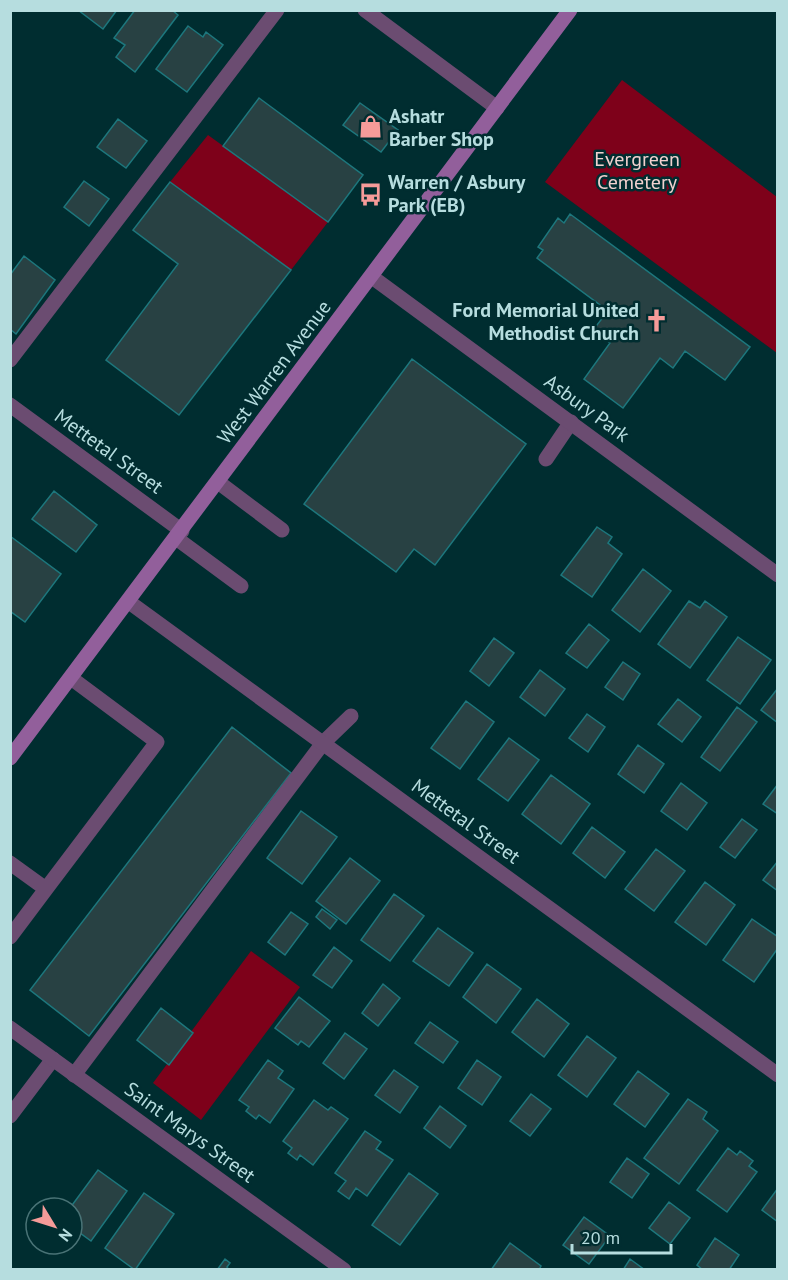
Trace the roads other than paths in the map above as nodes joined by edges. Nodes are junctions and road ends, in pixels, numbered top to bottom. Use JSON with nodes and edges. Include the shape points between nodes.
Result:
{"nodes":[{"id":1,"x":277,"y":10,"type":"edge"},
{"id":2,"x":365,"y":10,"type":"edge"},
{"id":3,"x":570,"y":10,"type":"edge"},
{"id":4,"x":497,"y":108,"type":"junction"},
{"id":5,"x":372,"y":277,"type":"junction"},
{"id":6,"x":10,"y":360,"type":"edge"},
{"id":7,"x":10,"y":405,"type":"edge"},
{"id":8,"x":571,"y":422,"type":"junction"},
{"id":9,"x":546,"y":459,"type":"dead end"},
{"id":10,"x":218,"y":482,"type":"junction"},
{"id":11,"x":282,"y":530,"type":"dead end"},
{"id":12,"x":179,"y":534,"type":"junction"},
{"id":13,"x":777,"y":575,"type":"edge"},
{"id":14,"x":241,"y":586,"type":"dead end"},
{"id":15,"x":129,"y":602,"type":"junction"},
{"id":16,"x":71,"y":678,"type":"junction"},
{"id":17,"x":351,"y":716,"type":"dead end"},
{"id":18,"x":323,"y":743,"type":"junction"},
{"id":19,"x":10,"y":758,"type":"edge"},
{"id":20,"x":10,"y":863,"type":"edge"},
{"id":21,"x":46,"y":889,"type":"junction"},
{"id":22,"x":10,"y":937,"type":"edge"},
{"id":23,"x":10,"y":1028,"type":"edge"},
{"id":24,"x":53,"y":1059,"type":"junction"},
{"id":25,"x":777,"y":1074,"type":"edge"},
{"id":26,"x":74,"y":1075,"type":"junction"},
{"id":27,"x":10,"y":1116,"type":"edge"},
{"id":28,"x":344,"y":1269,"type":"edge"}],
"edges":[{"from":1,"to":6,"type":"street"},
{"from":2,"to":4,"type":"street"},
{"from":3,"to":4,"type":"main road","name":"West Warren Avenue"},
{"from":4,"to":5,"type":"main road","name":"West Warren Avenue"},
{"from":5,"to":8,"type":"street","name":"Asbury Park"},
{"from":5,"to":10,"type":"main road","name":"West Warren Avenue"},
{"from":7,"to":12,"type":"street","name":"Mettetal Street"},
{"from":8,"to":9,"type":"street"},
{"from":8,"to":13,"type":"street","name":"Asbury Park"},
{"from":10,"to":11,"type":"street"},
{"from":10,"to":12,"type":"main road","name":"West Warren Avenue"},
{"from":12,"to":14,"type":"street","name":"Mettetal Street"},
{"from":12,"to":15,"type":"main road","name":"West Warren Avenue"},
{"from":15,"to":16,"type":"main road","name":"West Warren Avenue"},
{"from":15,"to":18,"type":"street","name":"Mettetal Street"},
{"from":16,"to":19,"type":"main road","name":"West Warren Avenue"},
{"from":16,"to":21,"type":"street","via":[[157,742]]},
{"from":17,"to":18,"type":"street"},
{"from":18,"to":25,"type":"street","name":"Mettetal Street"},
{"from":18,"to":26,"type":"street"},
{"from":20,"to":21,"type":"street"},
{"from":21,"to":22,"type":"street"},
{"from":23,"to":24,"type":"street","name":"Saint Marys Street"},
{"from":24,"to":26,"type":"street","name":"Saint Marys Street"},
{"from":24,"to":27,"type":"street"},
{"from":26,"to":28,"type":"street","name":"Saint Marys Street"}]}
